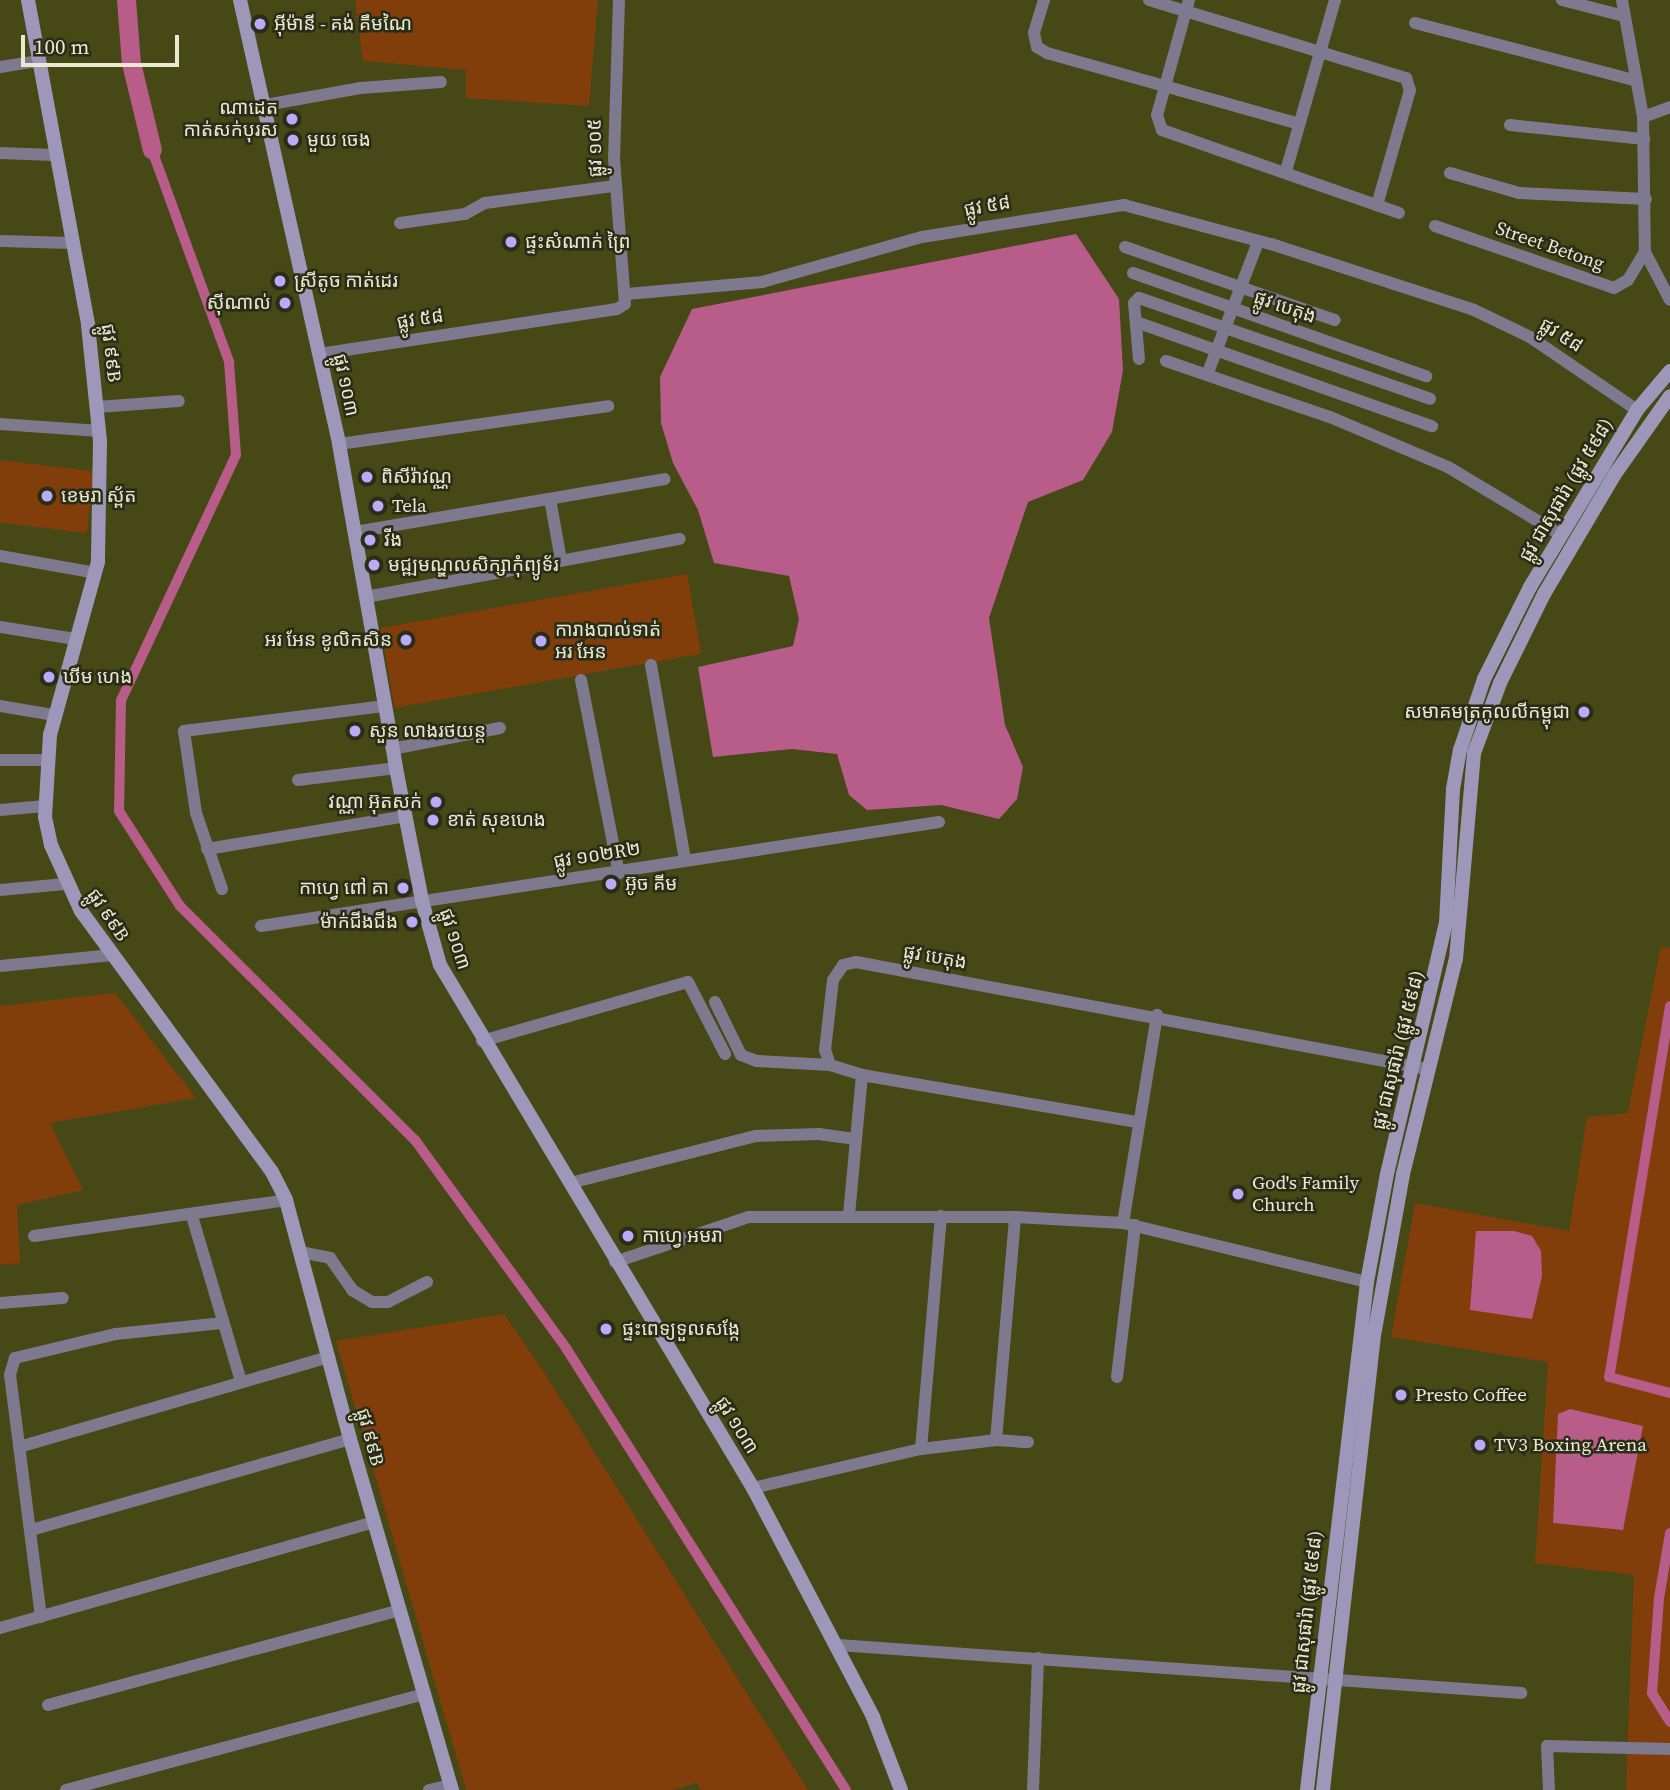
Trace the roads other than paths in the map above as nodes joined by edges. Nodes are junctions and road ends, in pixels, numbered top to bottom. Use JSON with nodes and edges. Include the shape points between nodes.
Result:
{"nodes":[{"id":1,"x":28,"y":0,"type":"edge"},
{"id":2,"x":240,"y":0,"type":"edge"},
{"id":3,"x":619,"y":0,"type":"edge"},
{"id":4,"x":1044,"y":0,"type":"edge"},
{"id":5,"x":1149,"y":0,"type":"edge"},
{"id":6,"x":1335,"y":0,"type":"edge"},
{"id":7,"x":1562,"y":0,"type":"edge"},
{"id":8,"x":1622,"y":0,"type":"edge"},
{"id":9,"x":1188,"y":6,"type":"edge"},
{"id":10,"x":1624,"y":16,"type":"junction"},
{"id":11,"x":1415,"y":23,"type":"dead end"},
{"id":12,"x":1320,"y":51,"type":"junction"},
{"id":13,"x":39,"y":61,"type":"junction"},
{"id":14,"x":0,"y":67,"type":"edge"},
{"id":15,"x":1637,"y":81,"type":"junction"},
{"id":16,"x":441,"y":82,"type":"dead end"},
{"id":17,"x":1165,"y":84,"type":"junction"},
{"id":18,"x":260,"y":106,"type":"junction"},
{"id":19,"x":1670,"y":107,"type":"edge"},
{"id":20,"x":1643,"y":117,"type":"junction"},
{"id":21,"x":1299,"y":124,"type":"junction"},
{"id":22,"x":1510,"y":125,"type":"dead end"},
{"id":23,"x":1644,"y":139,"type":"junction"},
{"id":24,"x":0,"y":153,"type":"edge"},
{"id":25,"x":54,"y":155,"type":"junction"},
{"id":26,"x":1286,"y":171,"type":"junction"},
{"id":27,"x":1450,"y":173,"type":"dead end"},
{"id":28,"x":615,"y":186,"type":"junction"},
{"id":29,"x":1646,"y":199,"type":"junction"},
{"id":30,"x":1377,"y":205,"type":"junction"},
{"id":31,"x":1399,"y":213,"type":"dead end"},
{"id":32,"x":400,"y":223,"type":"dead end"},
{"id":33,"x":1435,"y":226,"type":"dead end"},
{"id":34,"x":0,"y":241,"type":"edge"},
{"id":35,"x":1258,"y":242,"type":"junction"},
{"id":36,"x":71,"y":243,"type":"junction"},
{"id":37,"x":1125,"y":247,"type":"dead end"},
{"id":38,"x":1645,"y":252,"type":"junction"},
{"id":39,"x":1133,"y":273,"type":"dead end"},
{"id":40,"x":1240,"y":288,"type":"junction"},
{"id":41,"x":627,"y":294,"type":"junction"},
{"id":42,"x":1670,"y":300,"type":"edge"},
{"id":43,"x":1232,"y":309,"type":"junction"},
{"id":44,"x":1335,"y":320,"type":"dead end"},
{"id":45,"x":1136,"y":322,"type":"junction"},
{"id":46,"x":1226,"y":326,"type":"junction"},
{"id":47,"x":1216,"y":351,"type":"junction"},
{"id":48,"x":320,"y":354,"type":"junction"},
{"id":49,"x":1139,"y":359,"type":"dead end"},
{"id":50,"x":1166,"y":362,"type":"dead end"},
{"id":51,"x":1392,"y":364,"type":"junction"},
{"id":52,"x":1670,"y":372,"type":"edge"},
{"id":53,"x":1207,"y":375,"type":"junction"},
{"id":54,"x":1426,"y":376,"type":"dead end"},
{"id":55,"x":1385,"y":382,"type":"junction"},
{"id":56,"x":1670,"y":396,"type":"edge"},
{"id":57,"x":1430,"y":399,"type":"dead end"},
{"id":58,"x":179,"y":401,"type":"dead end"},
{"id":59,"x":608,"y":406,"type":"dead end"},
{"id":60,"x":97,"y":407,"type":"junction"},
{"id":61,"x":1637,"y":410,"type":"junction"},
{"id":62,"x":0,"y":424,"type":"edge"},
{"id":63,"x":1432,"y":426,"type":"dead end"},
{"id":64,"x":100,"y":431,"type":"junction"},
{"id":65,"x":339,"y":444,"type":"junction"},
{"id":66,"x":664,"y":479,"type":"dead end"},
{"id":67,"x":550,"y":499,"type":"junction"},
{"id":68,"x":355,"y":532,"type":"junction"},
{"id":69,"x":1561,"y":535,"type":"junction"},
{"id":70,"x":680,"y":539,"type":"dead end"},
{"id":71,"x":0,"y":556,"type":"edge"},
{"id":72,"x":561,"y":560,"type":"junction"},
{"id":73,"x":96,"y":573,"type":"junction"},
{"id":74,"x":366,"y":597,"type":"junction"},
{"id":75,"x":0,"y":628,"type":"edge"},
{"id":76,"x":75,"y":639,"type":"junction"},
{"id":77,"x":651,"y":664,"type":"dead end"},
{"id":78,"x":581,"y":680,"type":"dead end"},
{"id":79,"x":0,"y":706,"type":"edge"},
{"id":80,"x":385,"y":706,"type":"junction"},
{"id":81,"x":54,"y":715,"type":"junction"},
{"id":82,"x":500,"y":727,"type":"dead end"},
{"id":83,"x":392,"y":749,"type":"junction"},
{"id":84,"x":0,"y":760,"type":"edge"},
{"id":85,"x":48,"y":760,"type":"junction"},
{"id":86,"x":396,"y":768,"type":"junction"},
{"id":87,"x":298,"y":780,"type":"dead end"},
{"id":88,"x":45,"y":806,"type":"junction"},
{"id":89,"x":0,"y":810,"type":"edge"},
{"id":90,"x":406,"y":816,"type":"junction"},
{"id":91,"x":939,"y":822,"type":"dead end"},
{"id":92,"x":207,"y":849,"type":"junction"},
{"id":93,"x":685,"y":859,"type":"junction"},
{"id":94,"x":619,"y":873,"type":"junction"},
{"id":95,"x":65,"y":884,"type":"junction"},
{"id":96,"x":222,"y":889,"type":"dead end"},
{"id":97,"x":0,"y":890,"type":"edge"},
{"id":98,"x":422,"y":901,"type":"junction"},
{"id":99,"x":261,"y":926,"type":"dead end"},
{"id":100,"x":112,"y":955,"type":"junction"},
{"id":101,"x":0,"y":966,"type":"edge"},
{"id":102,"x":715,"y":1002,"type":"dead end"},
{"id":103,"x":1157,"y":1015,"type":"junction"},
{"id":104,"x":482,"y":1041,"type":"junction"},
{"id":105,"x":725,"y":1054,"type":"dead end"},
{"id":106,"x":830,"y":1065,"type":"junction"},
{"id":107,"x":1414,"y":1066,"type":"junction"},
{"id":108,"x":1429,"y":1070,"type":"junction"},
{"id":109,"x":862,"y":1075,"type":"junction"},
{"id":110,"x":1136,"y":1122,"type":"junction"},
{"id":111,"x":856,"y":1139,"type":"junction"},
{"id":112,"x":570,"y":1183,"type":"junction"},
{"id":113,"x":286,"y":1200,"type":"junction"},
{"id":114,"x":849,"y":1215,"type":"junction"},
{"id":115,"x":191,"y":1216,"type":"junction"},
{"id":116,"x":941,"y":1216,"type":"junction"},
{"id":117,"x":1015,"y":1217,"type":"junction"},
{"id":118,"x":1129,"y":1224,"type":"junction"},
{"id":119,"x":34,"y":1236,"type":"dead end"},
{"id":120,"x":300,"y":1252,"type":"junction"},
{"id":121,"x":615,"y":1262,"type":"junction"},
{"id":122,"x":427,"y":1282,"type":"dead end"},
{"id":123,"x":1367,"y":1282,"type":"junction"},
{"id":124,"x":63,"y":1298,"type":"dead end"},
{"id":125,"x":0,"y":1303,"type":"edge"},
{"id":126,"x":223,"y":1323,"type":"junction"},
{"id":127,"x":329,"y":1357,"type":"junction"},
{"id":128,"x":1117,"y":1377,"type":"dead end"},
{"id":129,"x":241,"y":1381,"type":"junction"},
{"id":130,"x":1348,"y":1423,"type":"junction"},
{"id":131,"x":1364,"y":1424,"type":"junction"},
{"id":132,"x":349,"y":1439,"type":"junction"},
{"id":133,"x":996,"y":1440,"type":"junction"},
{"id":134,"x":1028,"y":1442,"type":"dead end"},
{"id":135,"x":19,"y":1447,"type":"junction"},
{"id":136,"x":921,"y":1450,"type":"junction"},
{"id":137,"x":753,"y":1488,"type":"junction"},
{"id":138,"x":374,"y":1522,"type":"junction"},
{"id":139,"x":31,"y":1530,"type":"junction"},
{"id":140,"x":399,"y":1609,"type":"junction"},
{"id":141,"x":41,"y":1617,"type":"junction"},
{"id":142,"x":0,"y":1628,"type":"edge"},
{"id":143,"x":838,"y":1645,"type":"junction"},
{"id":144,"x":1038,"y":1658,"type":"junction"},
{"id":145,"x":1319,"y":1680,"type":"junction"},
{"id":146,"x":1335,"y":1681,"type":"junction"},
{"id":147,"x":1521,"y":1693,"type":"dead end"},
{"id":148,"x":424,"y":1694,"type":"junction"},
{"id":149,"x":48,"y":1705,"type":"dead end"},
{"id":150,"x":1670,"y":1749,"type":"edge"},
{"id":151,"x":451,"y":1787,"type":"edge"},
{"id":152,"x":66,"y":1790,"type":"edge"},
{"id":153,"x":429,"y":1790,"type":"edge"},
{"id":154,"x":901,"y":1790,"type":"edge"},
{"id":155,"x":1032,"y":1790,"type":"edge"},
{"id":156,"x":1307,"y":1790,"type":"edge"},
{"id":157,"x":1323,"y":1790,"type":"edge"},
{"id":158,"x":1549,"y":1790,"type":"edge"}],
"edges":[{"from":1,"to":13,"type":"street","name":"ផ្លូវ ៩៩B"},
{"from":2,"to":18,"type":"street","name":"ផ្លូវ ១០៣"},
{"from":3,"to":28,"type":"street","name":"ផ្លូវ ១០៥","via":[[613,89]]},
{"from":4,"to":17,"type":"street","via":[[1034,33],[1037,47]]},
{"from":5,"to":9,"type":"street"},
{"from":6,"to":12,"type":"street"},
{"from":7,"to":10,"type":"street"},
{"from":8,"to":10,"type":"street"},
{"from":9,"to":12,"type":"street"},
{"from":9,"to":17,"type":"street"},
{"from":10,"to":15,"type":"street"},
{"from":11,"to":15,"type":"street"},
{"from":12,"to":21,"type":"street"},
{"from":12,"to":30,"type":"street","via":[[1406,78],[1410,90]]},
{"from":13,"to":14,"type":"street"},
{"from":13,"to":25,"type":"street","name":"ផ្លូវ ៩៩B"},
{"from":15,"to":20,"type":"street"},
{"from":16,"to":18,"type":"street","via":[[361,88]]},
{"from":17,"to":21,"type":"street"},
{"from":17,"to":26,"type":"street","via":[[1156,122],[1162,130]]},
{"from":18,"to":48,"type":"street","name":"ផ្លូវ ១០៣"},
{"from":19,"to":20,"type":"street"},
{"from":20,"to":23,"type":"street"},
{"from":21,"to":26,"type":"street"},
{"from":22,"to":23,"type":"street"},
{"from":23,"to":29,"type":"street"},
{"from":24,"to":25,"type":"street"},
{"from":25,"to":36,"type":"street","name":"ផ្លូវ ៩៩B"},
{"from":26,"to":30,"type":"street"},
{"from":27,"to":29,"type":"street","via":[[1519,193]]},
{"from":28,"to":32,"type":"street","via":[[485,203],[465,214]]},
{"from":28,"to":41,"type":"street","name":"ផ្លូវ ១០៥"},
{"from":29,"to":38,"type":"street"},
{"from":30,"to":31,"type":"street"},
{"from":33,"to":38,"type":"street","name":"Street Betong","via":[[1614,288],[1628,280]]},
{"from":34,"to":36,"type":"street"},
{"from":35,"to":40,"type":"street"},
{"from":35,"to":41,"type":"street","name":"ផ្លូវ ៥៨","via":[[1114,205],[922,237],[762,282]]},
{"from":35,"to":61,"type":"street","name":"ផ្លូវ ៥៨","via":[[1474,310],[1530,337]]},
{"from":36,"to":60,"type":"street","name":"ផ្លូវ ៩៩B","via":[[88,325]]},
{"from":37,"to":40,"type":"street"},
{"from":38,"to":42,"type":"street"},
{"from":39,"to":43,"type":"street","name":"ផ្លូវ បេតុង"},
{"from":40,"to":43,"type":"street"},
{"from":40,"to":44,"type":"street"},
{"from":41,"to":48,"type":"street","name":"ផ្លូវ ៥៨","via":[[625,304],[617,309]]},
{"from":43,"to":46,"type":"street"},
{"from":43,"to":51,"type":"street","name":"ផ្លូវ បេតុង"},
{"from":45,"to":46,"type":"street","via":[[1134,303],[1139,298]]},
{"from":45,"to":47,"type":"street"},
{"from":45,"to":49,"type":"street"},
{"from":46,"to":47,"type":"street"},
{"from":46,"to":55,"type":"street"},
{"from":47,"to":53,"type":"street"},
{"from":47,"to":63,"type":"street"},
{"from":48,"to":65,"type":"street","name":"ផ្លូវ ១០៣"},
{"from":50,"to":53,"type":"street"},
{"from":51,"to":54,"type":"street","name":"ផ្លូវ បេតុង"},
{"from":51,"to":55,"type":"street"},
{"from":52,"to":61,"type":"street","name":"ផ្លូវ ជាសុផារ៉ា (ផ្លូវ ៥៩៨)"},
{"from":53,"to":69,"type":"street","via":[[1330,417],[1448,467]]},
{"from":55,"to":57,"type":"street"},
{"from":56,"to":108,"type":"street","name":"ផ្លូវ ជាសុផារ៉ា (ផ្លូវ ៥៩៨)","via":[[1615,474],[1544,594],[1481,730],[1468,789],[1461,925]]},
{"from":58,"to":60,"type":"street"},
{"from":59,"to":65,"type":"street"},
{"from":60,"to":64,"type":"street","name":"ផ្លូវ ៩៩B"},
{"from":61,"to":69,"type":"street","name":"ផ្លូវ ជាសុផារ៉ា (ផ្លូវ ៥៩៨)"},
{"from":62,"to":64,"type":"street"},
{"from":64,"to":73,"type":"street","name":"ផ្លូវ ៩៩B"},
{"from":65,"to":68,"type":"street","name":"ផ្លូវ ១០៣"},
{"from":66,"to":67,"type":"street"},
{"from":67,"to":68,"type":"street"},
{"from":67,"to":72,"type":"street"},
{"from":68,"to":74,"type":"street","name":"ផ្លូវ ១០៣"},
{"from":69,"to":107,"type":"street","name":"ផ្លូវ ជាសុផារ៉ា (ផ្លូវ ៥៩៨)","via":[[1499,647],[1460,750],[1451,815],[1447,923]]},
{"from":70,"to":72,"type":"street"},
{"from":71,"to":73,"type":"street"},
{"from":72,"to":74,"type":"street"},
{"from":73,"to":76,"type":"street","name":"ផ្លូវ ៩៩B"},
{"from":74,"to":80,"type":"street","name":"ផ្លូវ ១០៣"},
{"from":75,"to":76,"type":"street"},
{"from":76,"to":81,"type":"street","name":"ផ្លូវ ៩៩B"},
{"from":77,"to":93,"type":"street"},
{"from":78,"to":94,"type":"street"},
{"from":79,"to":81,"type":"street"},
{"from":80,"to":83,"type":"street","name":"ផ្លូវ ១០៣"},
{"from":80,"to":92,"type":"street","via":[[184,731],[196,813]]},
{"from":81,"to":85,"type":"street","name":"ផ្លូវ ៩៩B"},
{"from":82,"to":83,"type":"street"},
{"from":83,"to":86,"type":"street","name":"ផ្លូវ ១០៣"},
{"from":84,"to":85,"type":"street"},
{"from":85,"to":88,"type":"street","name":"ផ្លូវ ៩៩B"},
{"from":86,"to":87,"type":"street"},
{"from":86,"to":90,"type":"street","name":"ផ្លូវ ១០៣"},
{"from":88,"to":89,"type":"street"},
{"from":88,"to":95,"type":"street","name":"ផ្លូវ ៩៩B","via":[[51,845]]},
{"from":90,"to":92,"type":"street"},
{"from":90,"to":98,"type":"street","name":"ផ្លូវ ១០៣"},
{"from":91,"to":93,"type":"street","name":"ផ្លូវ ១០២R២"},
{"from":92,"to":96,"type":"street"},
{"from":93,"to":94,"type":"street","name":"ផ្លូវ ១០២R២"},
{"from":94,"to":98,"type":"street","name":"ផ្លូវ ១០២R២"},
{"from":95,"to":97,"type":"street"},
{"from":95,"to":100,"type":"street","name":"ផ្លូវ ៩៩B"},
{"from":98,"to":99,"type":"street","name":"ផ្លូវ ១០២R២"},
{"from":98,"to":104,"type":"street","name":"ផ្លូវ ១០៣","via":[[440,965]]},
{"from":100,"to":101,"type":"street"},
{"from":100,"to":113,"type":"street","name":"ផ្លូវ ៩៩B","via":[[272,1172]]},
{"from":102,"to":106,"type":"street","via":[[741,1055],[768,1062]]},
{"from":103,"to":106,"type":"street","name":"ផ្លូវ បេតុង","via":[[856,962],[843,965],[833,980],[825,1050]]},
{"from":103,"to":107,"type":"street","name":"ផ្លូវ បេតុង"},
{"from":103,"to":110,"type":"street"},
{"from":104,"to":105,"type":"street","via":[[688,982]]},
{"from":104,"to":112,"type":"street","name":"ផ្លូវ ១០៣"},
{"from":106,"to":109,"type":"street"},
{"from":107,"to":108,"type":"street","name":"ផ្លូវ បេតុង"},
{"from":107,"to":123,"type":"street","name":"ផ្លូវ ជាសុផារ៉ា (ផ្លូវ ៥៩៨)"},
{"from":108,"to":131,"type":"street","name":"ផ្លូវ ជាសុផារ៉ា (ផ្លូវ ៥៩៨)","via":[[1384,1278]]},
{"from":109,"to":110,"type":"street"},
{"from":109,"to":111,"type":"street"},
{"from":110,"to":118,"type":"street"},
{"from":111,"to":112,"type":"street","via":[[819,1134],[756,1136]]},
{"from":111,"to":114,"type":"street"},
{"from":112,"to":121,"type":"street","name":"ផ្លូវ ១០៣"},
{"from":113,"to":115,"type":"street"},
{"from":113,"to":120,"type":"street","name":"ផ្លូវ ៩៩B"},
{"from":114,"to":116,"type":"street"},
{"from":114,"to":121,"type":"street","via":[[749,1217]]},
{"from":115,"to":119,"type":"street"},
{"from":115,"to":126,"type":"street"},
{"from":116,"to":117,"type":"street"},
{"from":116,"to":136,"type":"street"},
{"from":117,"to":118,"type":"street"},
{"from":117,"to":133,"type":"street"},
{"from":118,"to":123,"type":"street"},
{"from":118,"to":128,"type":"street"},
{"from":120,"to":122,"type":"street","via":[[330,1258],[352,1290],[372,1302],[388,1302]]},
{"from":120,"to":127,"type":"street","name":"ផ្លូវ ៩៩B"},
{"from":121,"to":137,"type":"street","name":"ផ្លូវ ១០៣"},
{"from":123,"to":130,"type":"street","name":"ផ្លូវ ជាសុផារ៉ា (ផ្លូវ ៥៩៨)"},
{"from":124,"to":125,"type":"street"},
{"from":126,"to":129,"type":"street"},
{"from":126,"to":135,"type":"street","via":[[116,1334],[15,1357],[10,1375]]},
{"from":127,"to":129,"type":"street"},
{"from":127,"to":132,"type":"street","name":"ផ្លូវ ៩៩B"},
{"from":129,"to":135,"type":"street"},
{"from":130,"to":131,"type":"street"},
{"from":130,"to":145,"type":"street","name":"ផ្លូវ ជាសុផារ៉ា (ផ្លូវ ៥៩៨)"},
{"from":131,"to":146,"type":"street","name":"ផ្លូវ ជាសុផារ៉ា (ផ្លូវ ៥៩៨)"},
{"from":132,"to":138,"type":"street","name":"ផ្លូវ ៩៩B"},
{"from":132,"to":139,"type":"street"},
{"from":133,"to":134,"type":"street"},
{"from":133,"to":136,"type":"street"},
{"from":135,"to":139,"type":"street"},
{"from":136,"to":137,"type":"street"},
{"from":137,"to":143,"type":"street","name":"ផ្លូវ ១០៣"},
{"from":138,"to":140,"type":"street","name":"ផ្លូវ ៩៩B"},
{"from":138,"to":141,"type":"street"},
{"from":139,"to":141,"type":"street"},
{"from":140,"to":148,"type":"street","name":"ផ្លូវ ៩៩B"},
{"from":140,"to":149,"type":"street"},
{"from":141,"to":142,"type":"street"},
{"from":143,"to":144,"type":"street"},
{"from":143,"to":154,"type":"street","name":"ផ្លូវ ១០៣"},
{"from":144,"to":145,"type":"street"},
{"from":144,"to":155,"type":"street"},
{"from":145,"to":146,"type":"street"},
{"from":145,"to":156,"type":"street","name":"ផ្លូវ ជាសុផារ៉ា (ផ្លូវ ៥៩៨)"},
{"from":146,"to":147,"type":"street"},
{"from":146,"to":157,"type":"street","name":"ផ្លូវ ជាសុផារ៉ា (ផ្លូវ ៥៩៨)"},
{"from":148,"to":151,"type":"street","name":"ផ្លូវ ៩៩B"},
{"from":148,"to":152,"type":"street"},
{"from":150,"to":158,"type":"street","via":[[1547,1746]]},
{"from":151,"to":153,"type":"street"}]}
